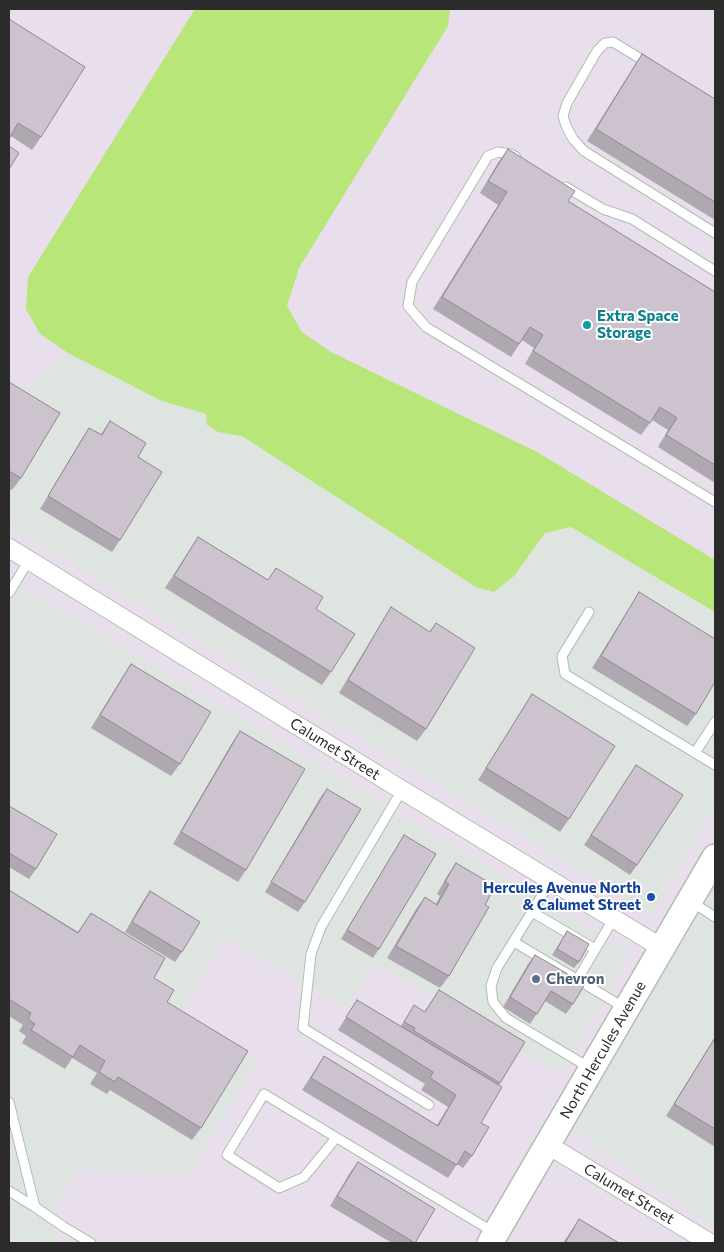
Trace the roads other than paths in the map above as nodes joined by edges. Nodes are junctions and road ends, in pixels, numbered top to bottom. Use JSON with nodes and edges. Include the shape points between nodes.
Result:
{"nodes":[{"id":1,"x":656,"y":68,"type":"edge"},
{"id":2,"x":528,"y":164,"type":"edge"},
{"id":3,"x":561,"y":184,"type":"edge"},
{"id":4,"x":715,"y":233,"type":"edge"},
{"id":5,"x":715,"y":271,"type":"edge"},
{"id":6,"x":715,"y":502,"type":"edge"},
{"id":7,"x":9,"y":548,"type":"edge"},
{"id":8,"x":28,"y":560,"type":"junction"},
{"id":9,"x":9,"y":593,"type":"edge"},
{"id":10,"x":589,"y":612,"type":"dead end"},
{"id":11,"x":715,"y":722,"type":"edge"},
{"id":12,"x":695,"y":753,"type":"junction"},
{"id":13,"x":715,"y":765,"type":"edge"},
{"id":14,"x":402,"y":790,"type":"junction"},
{"id":15,"x":715,"y":857,"type":"edge"},
{"id":16,"x":552,"y":881,"type":"junction"},
{"id":17,"x":690,"y":901,"type":"junction"},
{"id":18,"x":532,"y":912,"type":"junction"},
{"id":19,"x":715,"y":917,"type":"edge"},
{"id":20,"x":614,"y":918,"type":"junction"},
{"id":21,"x":514,"y":942,"type":"junction"},
{"id":22,"x":662,"y":948,"type":"junction"},
{"id":23,"x":595,"y":949,"type":"junction"},
{"id":24,"x":577,"y":980,"type":"junction"},
{"id":25,"x":626,"y":1009,"type":"junction"},
{"id":26,"x":592,"y":1069,"type":"junction"},
{"id":27,"x":9,"y":1102,"type":"edge"},
{"id":28,"x":429,"y":1105,"type":"dead end"},
{"id":29,"x":336,"y":1138,"type":"junction"},
{"id":30,"x":548,"y":1145,"type":"junction"},
{"id":31,"x":9,"y":1191,"type":"edge"},
{"id":32,"x":35,"y":1207,"type":"junction"},
{"id":33,"x":492,"y":1238,"type":"edge"},
{"id":34,"x":91,"y":1243,"type":"edge"},
{"id":35,"x":710,"y":1243,"type":"edge"}],
"edges":[{"from":1,"to":4,"type":"lane","via":[[613,42],[605,43],[567,103],[563,116],[566,126],[584,151]]},
{"from":2,"to":6,"type":"lane","via":[[511,154],[498,152],[488,156],[412,282],[408,306],[426,327]]},
{"from":3,"to":5,"type":"lane","via":[[603,209],[632,218]]},
{"from":7,"to":8,"type":"street","name":"Calumet Street"},
{"from":8,"to":9,"type":"lane"},
{"from":8,"to":14,"type":"street","name":"Calumet Street"},
{"from":10,"to":12,"type":"lane","via":[[562,656],[565,674]]},
{"from":11,"to":12,"type":"lane"},
{"from":12,"to":13,"type":"lane"},
{"from":14,"to":16,"type":"street","name":"Calumet Street"},
{"from":14,"to":28,"type":"lane","via":[[321,927],[311,954],[303,1028]]},
{"from":15,"to":17,"type":"street","name":"North Hercules Avenue"},
{"from":16,"to":18,"type":"lane"},
{"from":16,"to":20,"type":"street","name":"Calumet Street"},
{"from":17,"to":19,"type":"lane"},
{"from":17,"to":22,"type":"street","name":"North Hercules Avenue"},
{"from":18,"to":21,"type":"lane"},
{"from":18,"to":23,"type":"lane"},
{"from":20,"to":22,"type":"street","name":"Calumet Street"},
{"from":20,"to":23,"type":"lane"},
{"from":21,"to":24,"type":"lane"},
{"from":21,"to":26,"type":"lane","via":[[497,968],[491,986],[493,1002],[506,1018]]},
{"from":22,"to":25,"type":"street","name":"North Hercules Avenue"},
{"from":23,"to":24,"type":"lane"},
{"from":24,"to":25,"type":"lane"},
{"from":25,"to":26,"type":"street","name":"North Hercules Avenue"},
{"from":26,"to":30,"type":"street","name":"North Hercules Avenue"},
{"from":27,"to":32,"type":"lane"},
{"from":29,"to":29,"type":"lane","via":[[264,1094],[227,1155],[279,1188],[304,1177]]},
{"from":29,"to":33,"type":"lane"},
{"from":30,"to":33,"type":"street","name":"North Hercules Avenue"},
{"from":30,"to":35,"type":"street","name":"Calumet Street"},
{"from":31,"to":32,"type":"lane"},
{"from":32,"to":34,"type":"lane"}]}
